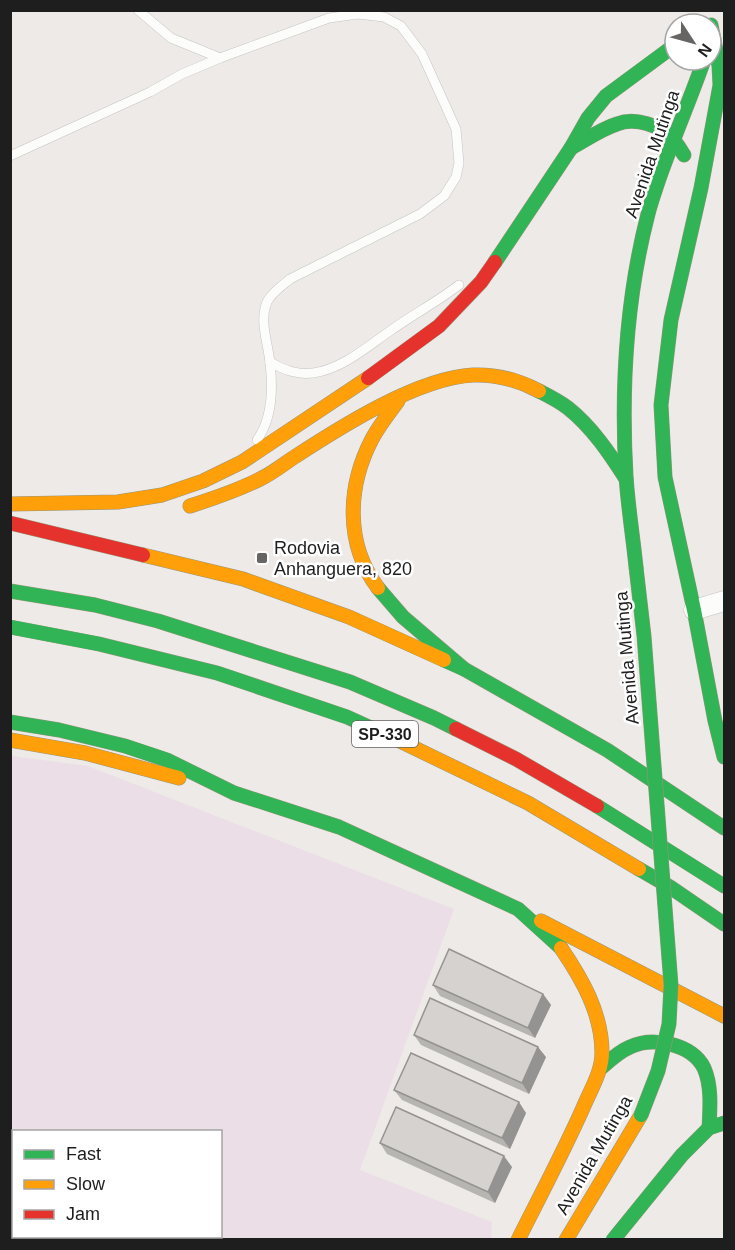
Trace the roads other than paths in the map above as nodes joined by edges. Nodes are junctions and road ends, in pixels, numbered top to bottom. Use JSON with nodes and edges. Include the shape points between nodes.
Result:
{"nodes":[{"id":1,"x":138,"y":10,"type":"edge"},
{"id":2,"x":663,"y":54,"type":"edge"},
{"id":3,"x":220,"y":58,"type":"junction"},
{"id":4,"x":700,"y":72,"type":"edge"},
{"id":5,"x":719,"y":72,"type":"edge"},
{"id":6,"x":673,"y":139,"type":"junction"},
{"id":7,"x":572,"y":148,"type":"junction"},
{"id":8,"x":10,"y":156,"type":"edge"},
{"id":9,"x":701,"y":188,"type":"junction"},
{"id":10,"x":500,"y":255,"type":"junction"},
{"id":11,"x":473,"y":275,"type":"dead end"},
{"id":12,"x":464,"y":282,"type":"dead end"},
{"id":13,"x":270,"y":362,"type":"junction"},
{"id":14,"x":401,"y":398,"type":"junction"},
{"id":15,"x":242,"y":462,"type":"junction"},
{"id":16,"x":626,"y":479,"type":"junction"},
{"id":17,"x":15,"y":504,"type":"edge"},
{"id":18,"x":177,"y":510,"type":"dead end"},
{"id":19,"x":122,"y":514,"type":"dead end"},
{"id":20,"x":10,"y":523,"type":"edge"},
{"id":21,"x":10,"y":591,"type":"edge"},
{"id":22,"x":724,"y":601,"type":"edge"},
{"id":23,"x":694,"y":610,"type":"junction"},
{"id":24,"x":10,"y":627,"type":"edge"},
{"id":25,"x":464,"y":669,"type":"junction"},
{"id":26,"x":10,"y":722,"type":"edge"},
{"id":27,"x":10,"y":740,"type":"edge"},
{"id":28,"x":724,"y":757,"type":"edge"},
{"id":29,"x":234,"y":793,"type":"junction"},
{"id":30,"x":724,"y":828,"type":"edge"},
{"id":31,"x":724,"y":886,"type":"edge"},
{"id":32,"x":519,"y":909,"type":"junction"},
{"id":33,"x":724,"y":924,"type":"edge"},
{"id":34,"x":724,"y":1016,"type":"edge"},
{"id":35,"x":600,"y":1069,"type":"junction"},
{"id":36,"x":724,"y":1123,"type":"edge"},
{"id":37,"x":709,"y":1128,"type":"junction"},
{"id":38,"x":518,"y":1239,"type":"edge"},
{"id":39,"x":566,"y":1239,"type":"edge"},
{"id":40,"x":614,"y":1239,"type":"edge"}],
"edges":[{"from":1,"to":3,"type":"lane","via":[[171,38]]},
{"from":2,"to":7,"type":"main road","via":[[606,96],[588,118]]},
{"from":3,"to":8,"type":"lane"},
{"from":3,"to":13,"type":"lane","via":[[329,18],[358,14],[384,17],[401,26],[422,54],[456,129],[459,163],[456,177],[444,196],[420,214],[290,279],[275,291],[265,314]]},
{"from":4,"to":6,"type":"main road","name":"Avenida Mutinga"},
{"from":5,"to":9,"type":"main road","via":[[720,85]]},
{"from":6,"to":7,"type":"main road","via":[[649,124],[633,121],[618,123]]},
{"from":6,"to":9,"type":"main road"},
{"from":6,"to":16,"type":"main road","name":"Avenida Mutinga","via":[[648,213],[628,322]]},
{"from":7,"to":10,"type":"main road"},
{"from":9,"to":23,"type":"main road","via":[[671,320],[661,405],[665,477]]},
{"from":10,"to":11,"type":"lane"},
{"from":10,"to":15,"type":"main road","via":[[481,282],[439,326]]},
{"from":12,"to":13,"type":"lane","via":[[336,366],[299,373]]},
{"from":13,"to":15,"type":"lane","via":[[268,413],[261,434]]},
{"from":14,"to":16,"type":"main road","via":[[460,376],[493,375],[518,380],[574,413]]},
{"from":14,"to":18,"type":"main road","via":[[303,451],[256,482]]},
{"from":14,"to":25,"type":"main road","via":[[372,440],[359,471],[352,498],[352,526],[360,556],[384,597]]},
{"from":15,"to":17,"type":"main road","via":[[162,495],[118,502]]},
{"from":16,"to":39,"type":"main road","name":"Avenida Mutinga","bridge":true,"via":[[644,636],[671,985],[669,1024],[658,1071],[641,1115]]},
{"from":17,"to":19,"type":"main road","via":[[63,512]]},
{"from":20,"to":25,"type":"main road","via":[[243,579],[349,617]]},
{"from":21,"to":31,"type":"main road","number":"SP-330","via":[[95,605],[158,621],[350,682],[516,759]]},
{"from":22,"to":23,"type":"street"},
{"from":23,"to":28,"type":"main road"},
{"from":24,"to":33,"type":"main road","number":"SP-330","via":[[99,644],[217,674],[347,717],[528,803],[670,887]]},
{"from":25,"to":30,"type":"main road","via":[[607,750]]},
{"from":26,"to":29,"type":"main road","via":[[59,730],[157,756]]},
{"from":27,"to":29,"type":"main road","via":[[85,753]]},
{"from":29,"to":32,"type":"main road","via":[[339,827]]},
{"from":32,"to":34,"type":"main road"},
{"from":32,"to":35,"type":"main road","via":[[559,945],[591,998],[599,1028]]},
{"from":35,"to":37,"type":"main road","via":[[635,1043],[658,1042],[693,1054],[703,1066],[710,1089]]},
{"from":35,"to":38,"type":"main road"},
{"from":36,"to":37,"type":"main road"},
{"from":37,"to":40,"type":"main road"}]}
